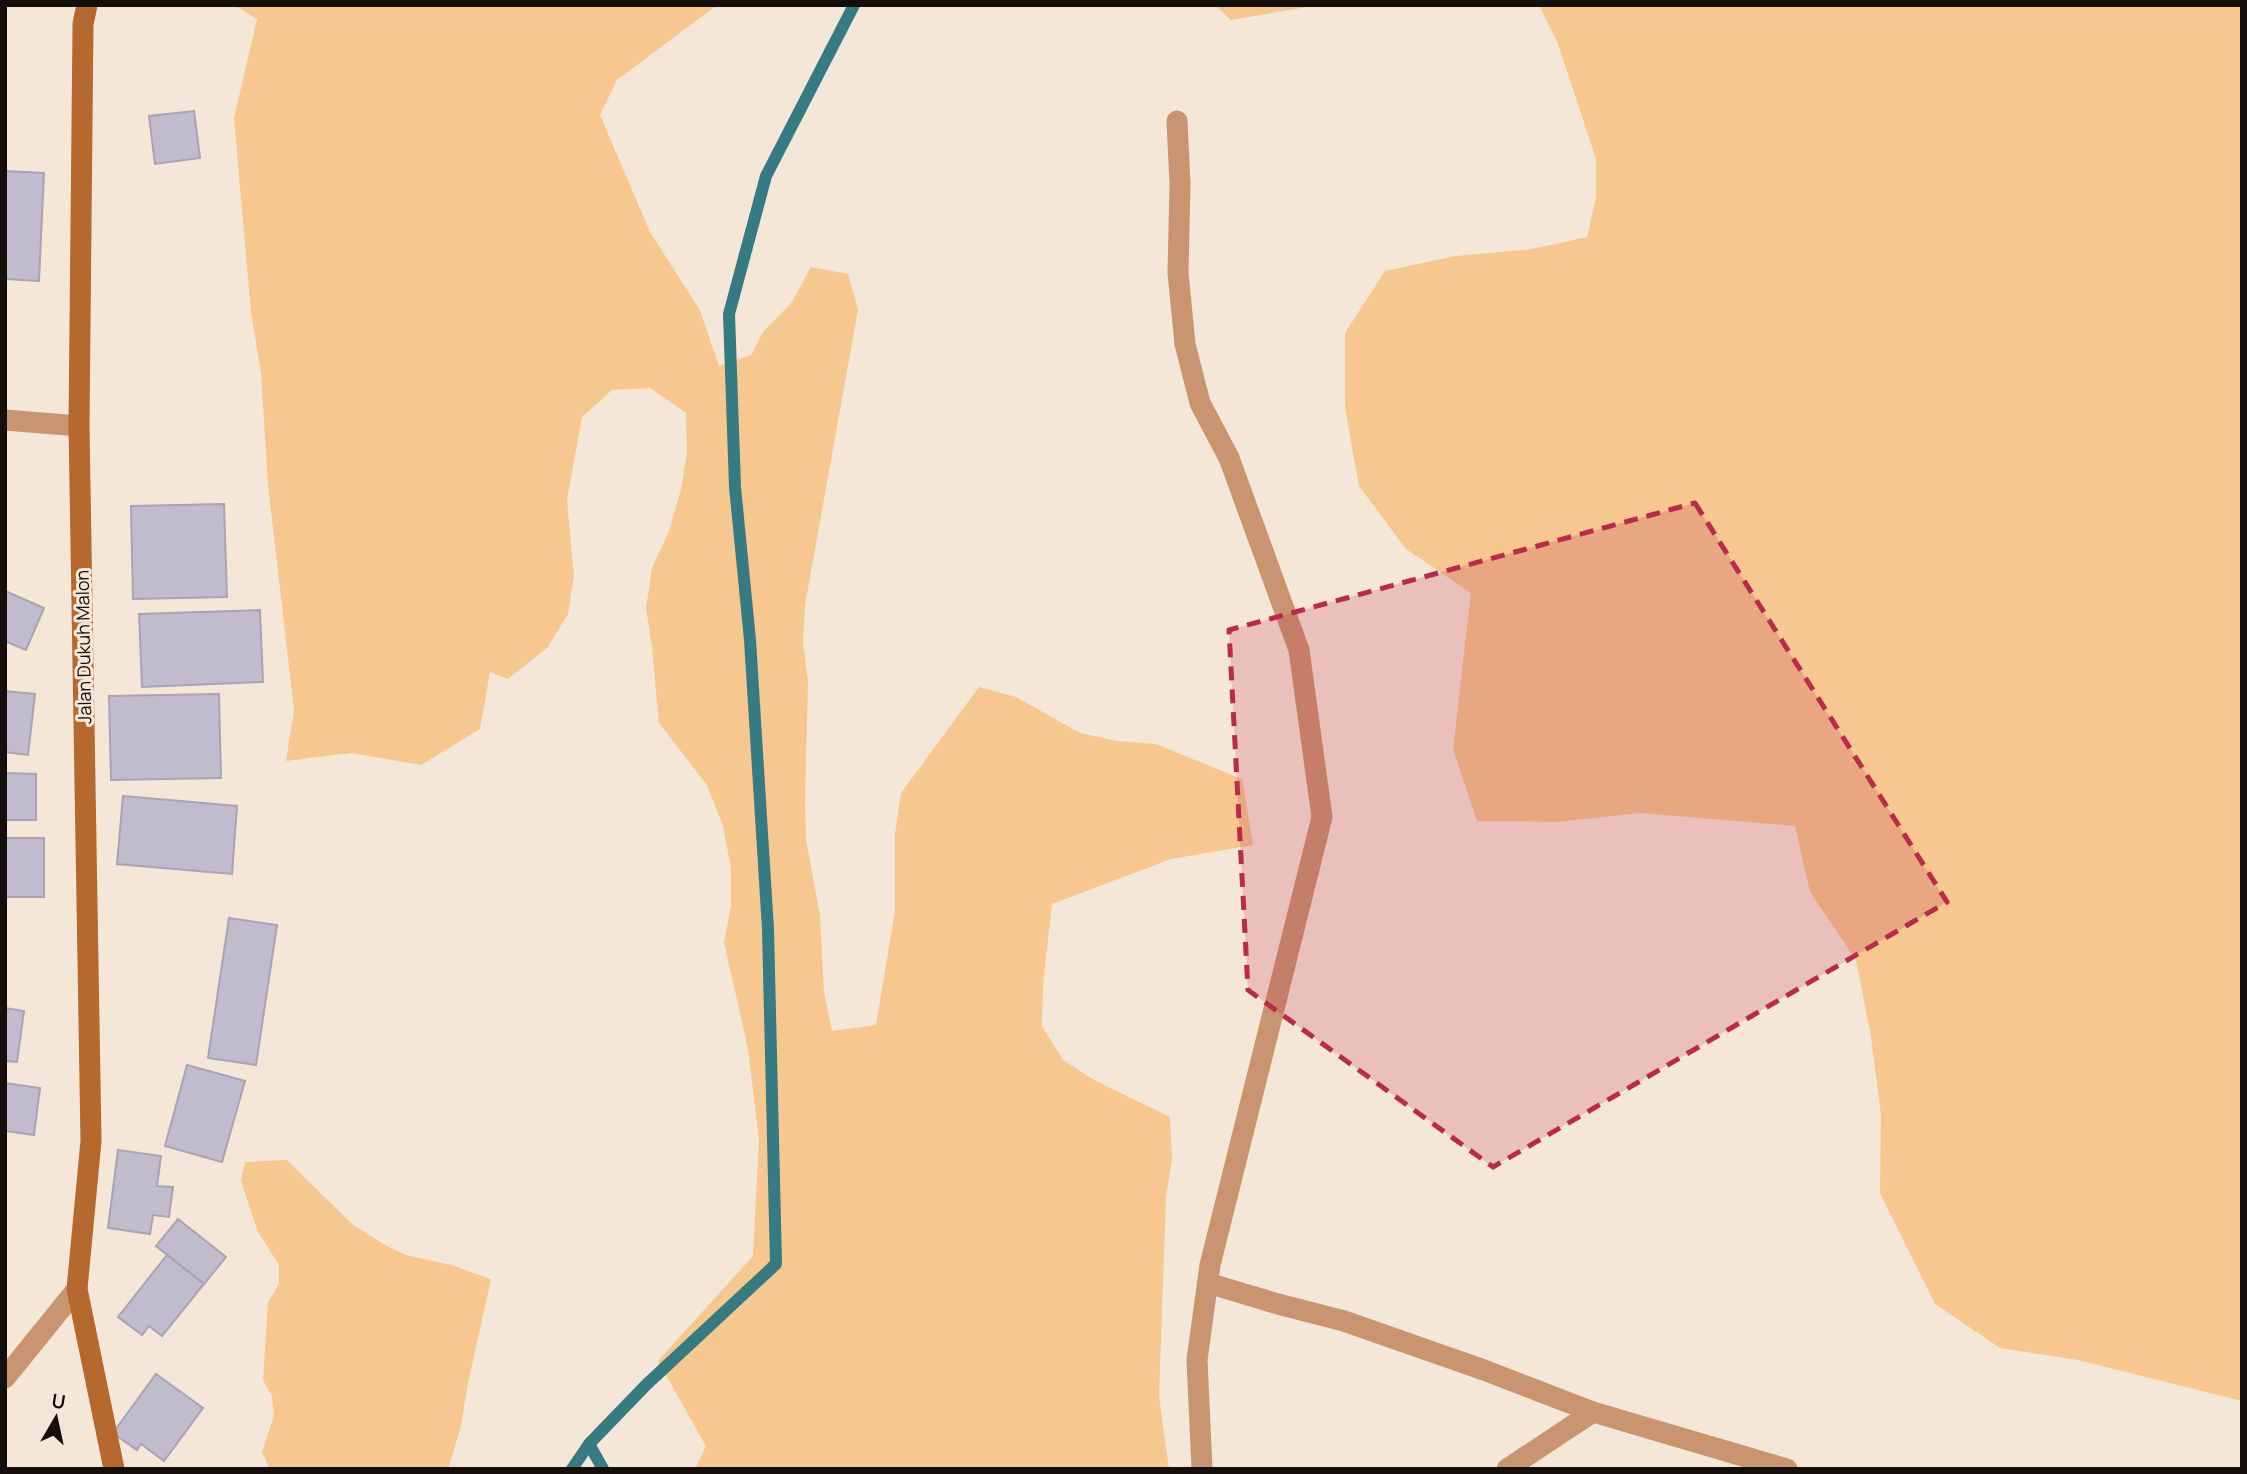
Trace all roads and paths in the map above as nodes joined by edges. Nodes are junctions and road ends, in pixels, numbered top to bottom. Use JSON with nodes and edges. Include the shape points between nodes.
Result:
{"nodes":[{"id":1,"x":87,"y":5,"type":"edge"},
{"id":2,"x":1177,"y":121,"type":"dead end"},
{"id":3,"x":5,"y":420,"type":"edge"},
{"id":4,"x":79,"y":426,"type":"junction"},
{"id":5,"x":1208,"y":1283,"type":"junction"},
{"id":6,"x":77,"y":1289,"type":"junction"},
{"id":7,"x":5,"y":1378,"type":"edge"},
{"id":8,"x":1593,"y":1412,"type":"junction"},
{"id":9,"x":114,"y":1469,"type":"edge"},
{"id":10,"x":1202,"y":1469,"type":"edge"},
{"id":11,"x":1507,"y":1469,"type":"edge"},
{"id":12,"x":1787,"y":1469,"type":"edge"}],
"edges":[{"from":1,"to":4,"type":"street","name":"Jalan Dukuh Malon","via":[[83,24]]},
{"from":2,"to":5,"type":"street","via":[[1178,273],[1185,344],[1200,403],[1229,458],[1299,650],[1322,817]]},
{"from":3,"to":4,"type":"street"},
{"from":4,"to":6,"type":"street","name":"Jalan Dukuh Malon","via":[[91,1141]]},
{"from":5,"to":8,"type":"street","via":[[1344,1321]]},
{"from":5,"to":10,"type":"street","via":[[1197,1360]]},
{"from":6,"to":7,"type":"street"},
{"from":6,"to":9,"type":"street","name":"Jalan Dukuh Malon"},
{"from":8,"to":11,"type":"street"},
{"from":8,"to":12,"type":"street"}]}
